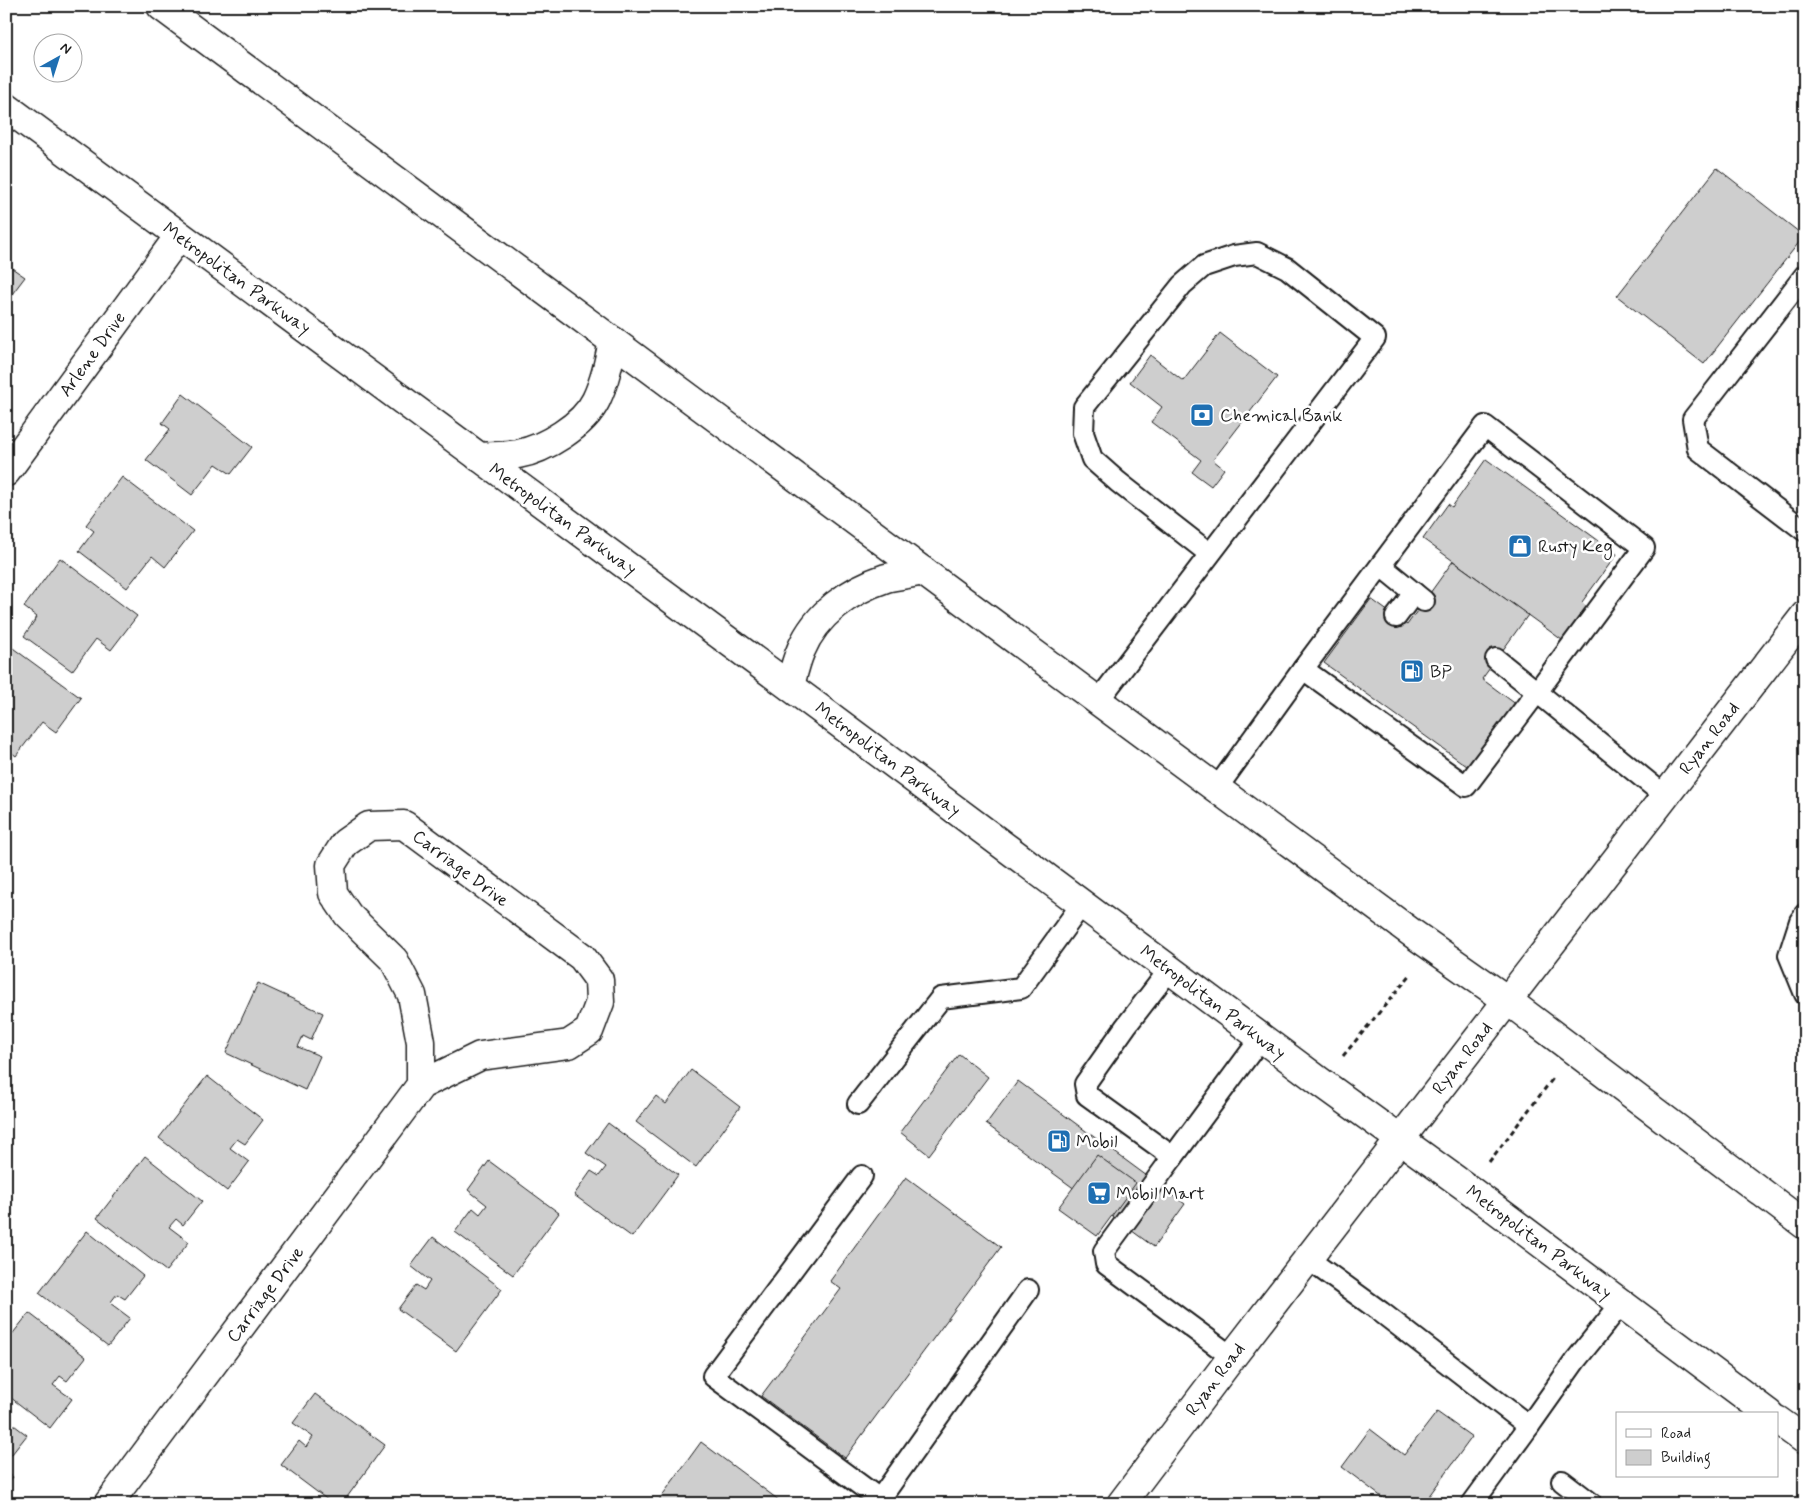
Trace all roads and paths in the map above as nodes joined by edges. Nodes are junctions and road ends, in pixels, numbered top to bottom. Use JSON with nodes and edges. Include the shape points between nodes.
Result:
{"nodes":[{"id":1,"x":161,"y":6,"type":"edge"},
{"id":2,"x":6,"y":107,"type":"edge"},
{"id":3,"x":179,"y":236,"type":"junction"},
{"id":4,"x":1805,"y":276,"type":"edge"},
{"id":5,"x":613,"y":340,"type":"junction"},
{"id":6,"x":479,"y":457,"type":"junction"},
{"id":7,"x":6,"y":472,"type":"edge"},
{"id":8,"x":1805,"y":531,"type":"edge"},
{"id":9,"x":1210,"y":554,"type":"junction"},
{"id":10,"x":1381,"y":566,"type":"junction"},
{"id":11,"x":924,"y":571,"type":"junction"},
{"id":12,"x":1396,"y":617,"type":"dead end"},
{"id":13,"x":1802,"y":626,"type":"edge"},
{"id":14,"x":1496,"y":659,"type":"dead end"},
{"id":15,"x":1303,"y":669,"type":"junction"},
{"id":16,"x":790,"y":686,"type":"junction"},
{"id":17,"x":1537,"y":692,"type":"junction"},
{"id":18,"x":1098,"y":701,"type":"junction"},
{"id":19,"x":1217,"y":788,"type":"junction"},
{"id":20,"x":1664,"y":795,"type":"junction"},
{"id":21,"x":1082,"y":904,"type":"junction"},
{"id":22,"x":1805,"y":914,"type":"edge"},
{"id":23,"x":1170,"y":969,"type":"junction"},
{"id":24,"x":1413,"y":972,"type":"dead end"},
{"id":25,"x":1805,"y":994,"type":"edge"},
{"id":26,"x":1507,"y":1000,"type":"junction"},
{"id":27,"x":1261,"y":1038,"type":"junction"},
{"id":28,"x":1343,"y":1056,"type":"dead end"},
{"id":29,"x":1554,"y":1077,"type":"dead end"},
{"id":30,"x":421,"y":1085,"type":"junction"},
{"id":31,"x":858,"y":1104,"type":"dead end"},
{"id":32,"x":1399,"y":1140,"type":"junction"},
{"id":33,"x":1173,"y":1157,"type":"junction"},
{"id":34,"x":1489,"y":1162,"type":"dead end"},
{"id":35,"x":862,"y":1176,"type":"dead end"},
{"id":36,"x":1805,"y":1225,"type":"edge"},
{"id":37,"x":1308,"y":1259,"type":"junction"},
{"id":38,"x":1028,"y":1290,"type":"dead end"},
{"id":39,"x":1621,"y":1304,"type":"junction"},
{"id":40,"x":1232,"y":1357,"type":"junction"},
{"id":41,"x":1766,"y":1412,"type":"edge"},
{"id":42,"x":1778,"y":1421,"type":"edge"},
{"id":43,"x":1529,"y":1426,"type":"junction"},
{"id":44,"x":1805,"y":1440,"type":"edge"},
{"id":45,"x":1562,"y":1481,"type":"dead end"},
{"id":46,"x":883,"y":1501,"type":"edge"},
{"id":47,"x":108,"y":1504,"type":"edge"},
{"id":48,"x":1121,"y":1504,"type":"edge"},
{"id":49,"x":1472,"y":1504,"type":"edge"},
{"id":50,"x":1592,"y":1504,"type":"edge"}],
"edges":[{"from":1,"to":5,"type":"main road"},
{"from":2,"to":3,"type":"main road","name":"Metropolitan Parkway"},
{"from":3,"to":6,"type":"main road","name":"Metropolitan Parkway"},
{"from":3,"to":7,"type":"main road","name":"Arlene Drive"},
{"from":4,"to":8,"type":"lane","via":[[1693,419],[1698,448]]},
{"from":5,"to":6,"type":"main road","via":[[595,402],[580,421],[554,440],[520,454]]},
{"from":5,"to":11,"type":"main road"},
{"from":6,"to":16,"type":"main road","name":"Metropolitan Parkway"},
{"from":9,"to":9,"type":"lane","via":[[1375,338],[1287,268],[1257,253],[1234,256],[1204,266],[1182,284],[1084,407],[1083,433],[1092,459]]},
{"from":9,"to":18,"type":"lane"},
{"from":10,"to":12,"type":"lane","via":[[1419,597]]},
{"from":10,"to":15,"type":"lane"},
{"from":10,"to":17,"type":"lane","via":[[1486,426],[1644,548]]},
{"from":11,"to":16,"type":"main road","via":[[887,578],[860,588],[834,605],[814,626],[805,642]]},
{"from":11,"to":18,"type":"main road"},
{"from":13,"to":20,"type":"main road","name":"Ryan Road"},
{"from":14,"to":17,"type":"lane"},
{"from":15,"to":17,"type":"lane","via":[[1344,688],[1426,746],[1466,786]]},
{"from":15,"to":19,"type":"lane"},
{"from":16,"to":21,"type":"main road","name":"Metropolitan Parkway"},
{"from":17,"to":20,"type":"lane"},
{"from":18,"to":19,"type":"main road"},
{"from":19,"to":26,"type":"main road"},
{"from":20,"to":26,"type":"main road","name":"Ryan Road"},
{"from":21,"to":23,"type":"main road","name":"Metropolitan Parkway"},
{"from":21,"to":31,"type":"lane","via":[[1021,988],[942,998]]},
{"from":22,"to":25,"type":"lane","via":[[1789,955]]},
{"from":23,"to":27,"type":"main road","name":"Metropolitan Parkway"},
{"from":23,"to":33,"type":"lane","via":[[1085,1084],[1087,1095]]},
{"from":24,"to":28,"type":"path"},
{"from":26,"to":32,"type":"main road","name":"Ryan Road"},
{"from":26,"to":36,"type":"main road"},
{"from":27,"to":32,"type":"main road","name":"Metropolitan Parkway"},
{"from":27,"to":33,"type":"lane"},
{"from":29,"to":34,"type":"path"},
{"from":30,"to":30,"type":"main road","name":"Carriage Drive","via":[[480,1056],[569,1044],[589,1031],[600,1002],[599,980],[582,957],[404,825],[369,826],[345,843],[331,865],[333,893],[348,915],[394,960],[412,995],[420,1042]]},
{"from":30,"to":47,"type":"main road","name":"Carriage Drive"},
{"from":32,"to":37,"type":"main road","name":"Ryan Road"},
{"from":32,"to":39,"type":"main road","name":"Metropolitan Parkway"},
{"from":33,"to":40,"type":"lane","via":[[1104,1251],[1106,1264]]},
{"from":35,"to":46,"type":"lane","via":[[713,1376]]},
{"from":37,"to":40,"type":"main road","name":"Ryan Road"},
{"from":37,"to":43,"type":"lane"},
{"from":38,"to":46,"type":"lane"},
{"from":39,"to":41,"type":"main road","name":"Metropolitan Parkway"},
{"from":39,"to":43,"type":"lane"},
{"from":40,"to":48,"type":"main road","name":"Ryan Road"},
{"from":42,"to":44,"type":"main road"},
{"from":43,"to":49,"type":"lane"},
{"from":45,"to":50,"type":"lane"}]}
